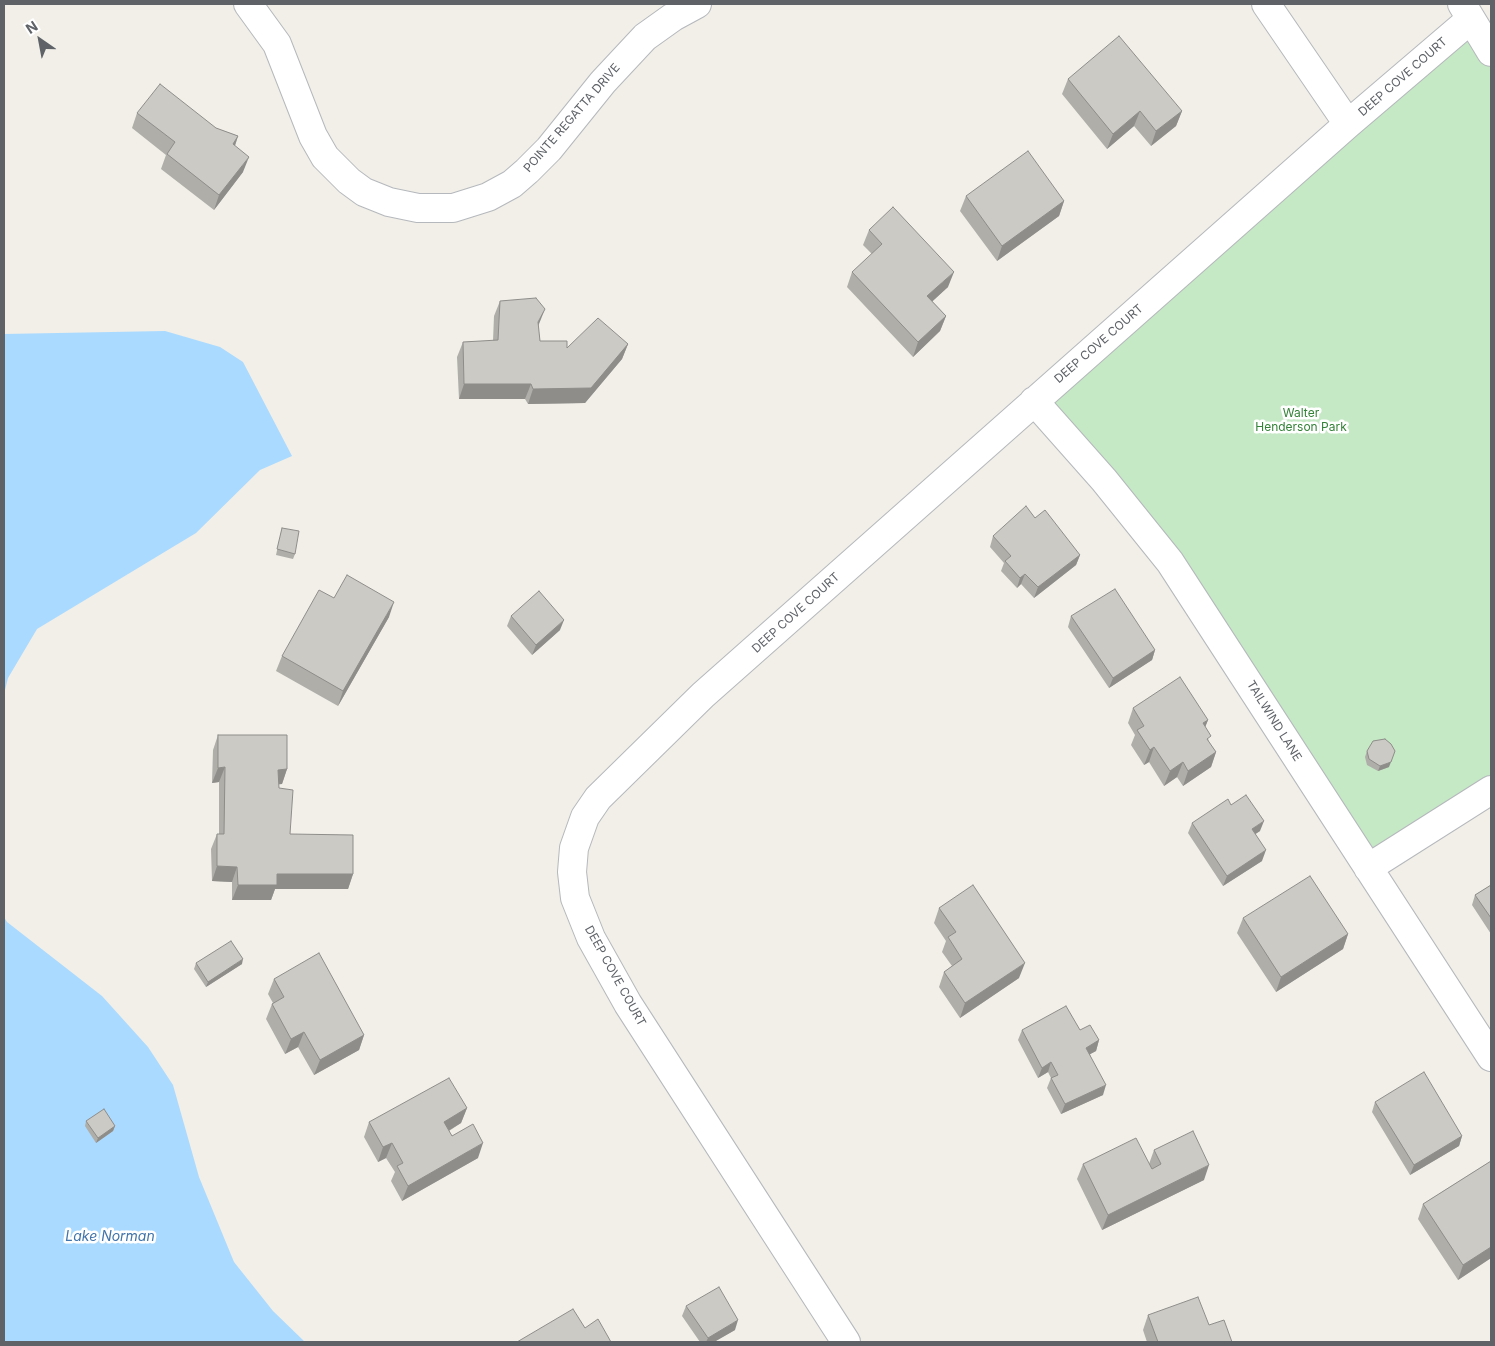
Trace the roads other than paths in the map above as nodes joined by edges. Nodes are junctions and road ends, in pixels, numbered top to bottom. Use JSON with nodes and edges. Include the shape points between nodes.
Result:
{"nodes":[{"id":1,"x":248,"y":4,"type":"edge"},
{"id":2,"x":697,"y":4,"type":"edge"},
{"id":3,"x":1266,"y":4,"type":"edge"},
{"id":4,"x":1466,"y":12,"type":"edge"},
{"id":5,"x":1491,"y":52,"type":"edge"},
{"id":6,"x":1348,"y":124,"type":"junction"},
{"id":7,"x":1034,"y":401,"type":"junction"},
{"id":8,"x":1491,"y":790,"type":"edge"},
{"id":9,"x":1368,"y":868,"type":"junction"},
{"id":10,"x":1491,"y":1057,"type":"edge"},
{"id":11,"x":846,"y":1342,"type":"edge"}],
"edges":[{"from":1,"to":2,"type":"street","name":"POINTE REGATTA DRIVE","via":[[277,44],[313,136],[325,157],[364,192],[418,208],[453,208],[488,197],[512,184],[549,149],[602,82],[645,38]]},
{"from":3,"to":6,"type":"street"},
{"from":4,"to":5,"type":"street"},
{"from":4,"to":6,"type":"street","name":"DEEP COVE COURT"},
{"from":6,"to":7,"type":"street","name":"DEEP COVE COURT"},
{"from":7,"to":9,"type":"street","name":"TAILWIND LANE","via":[[1170,562]]},
{"from":7,"to":11,"type":"street","name":"DEEP COVE COURT","via":[[644,751],[598,798],[585,817],[574,848],[575,898],[591,938],[628,1004]]},
{"from":8,"to":9,"type":"street"},
{"from":9,"to":10,"type":"street","name":"TAILWIND LANE"}]}
